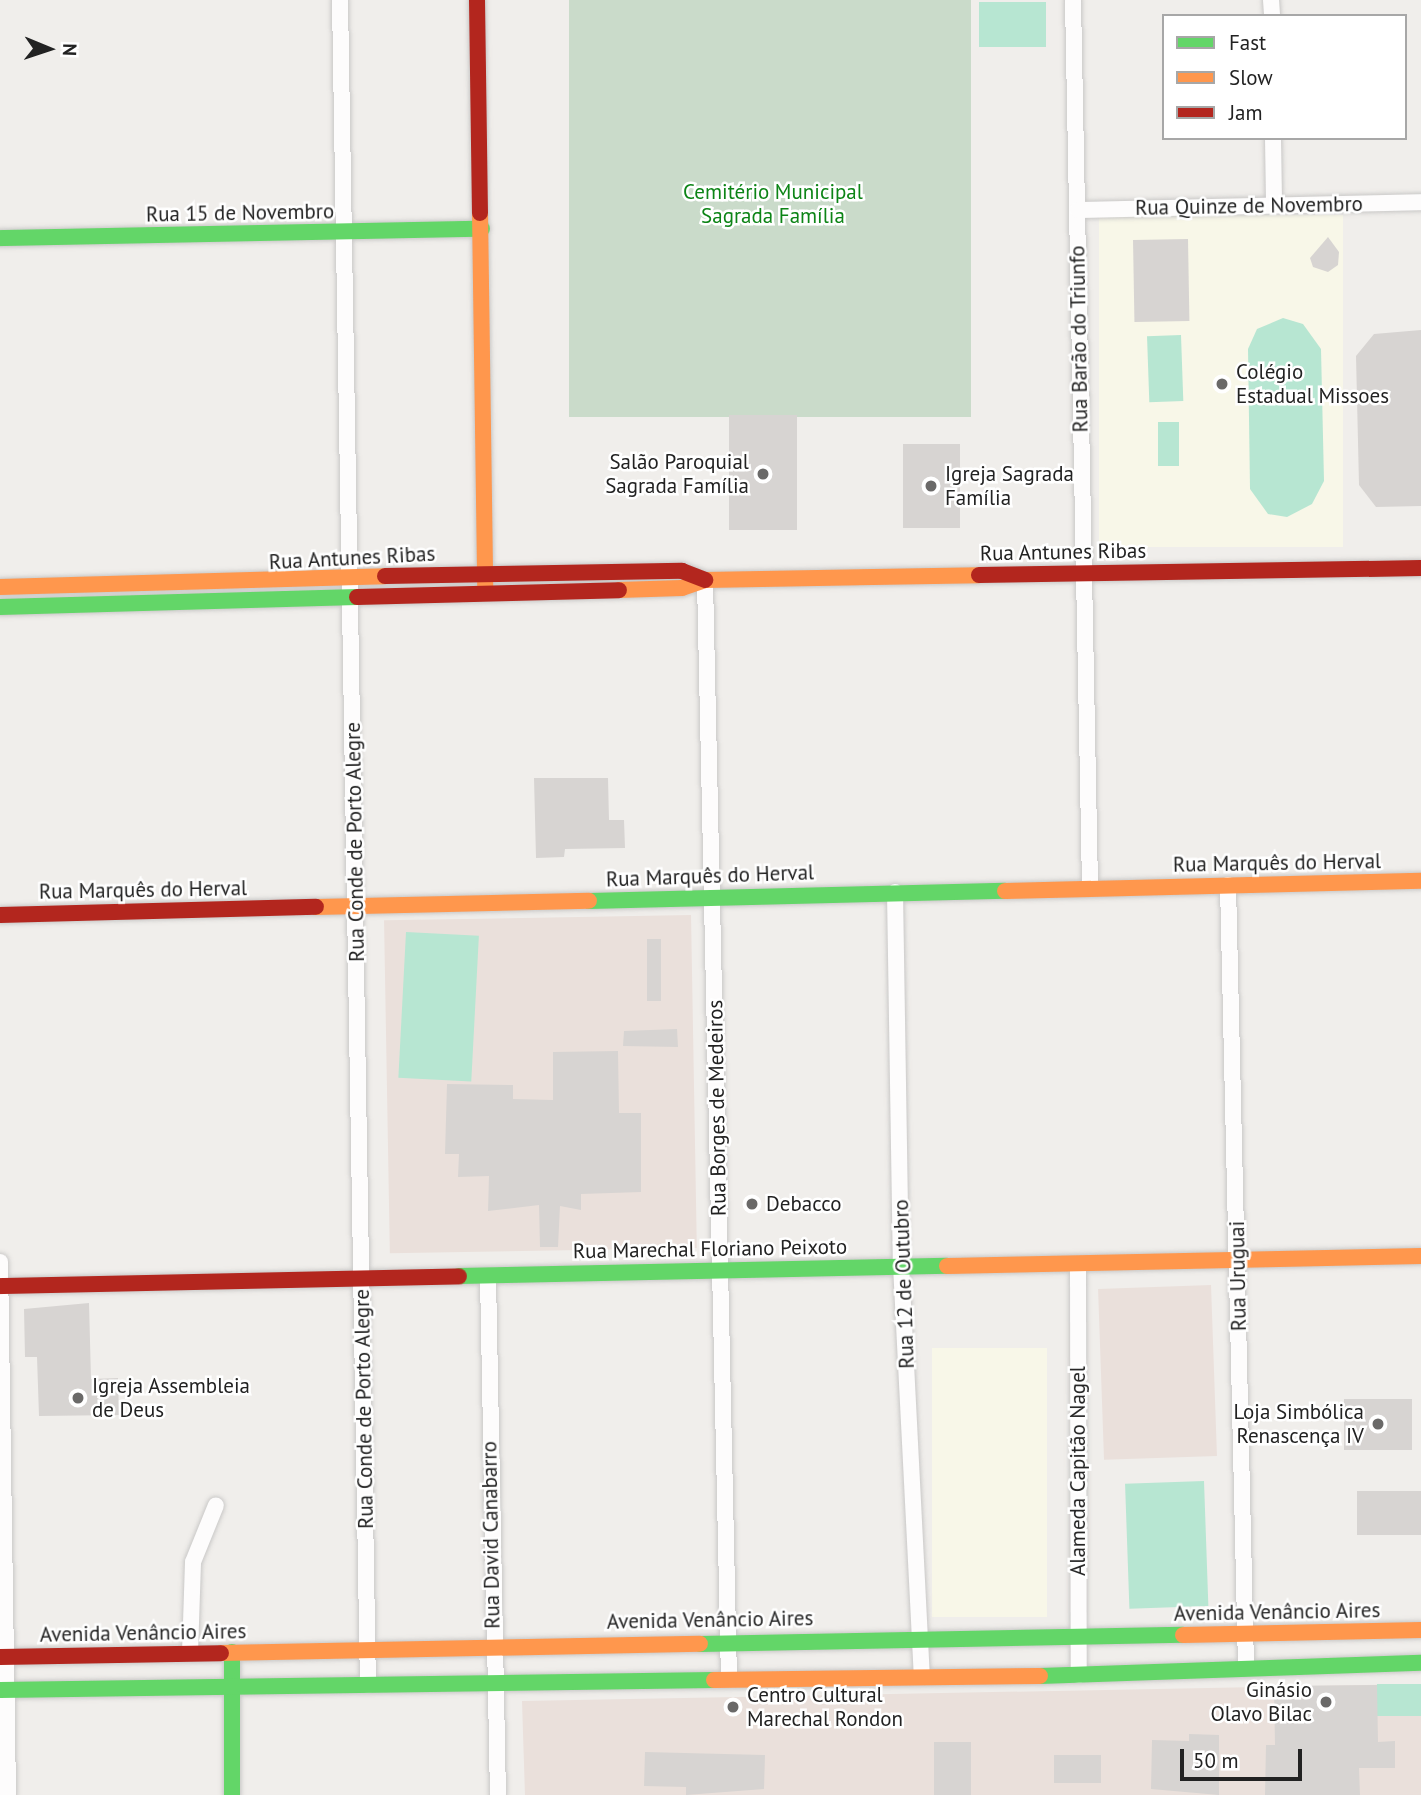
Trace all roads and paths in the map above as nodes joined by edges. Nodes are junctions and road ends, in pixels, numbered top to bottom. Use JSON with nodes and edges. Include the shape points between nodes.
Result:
{"nodes":[{"id":1,"x":340,"y":0,"type":"edge"},
{"id":2,"x":477,"y":0,"type":"edge"},
{"id":3,"x":1073,"y":0,"type":"edge"},
{"id":4,"x":1273,"y":140,"type":"edge"},
{"id":5,"x":1421,"y":202,"type":"edge"},
{"id":6,"x":1274,"y":205,"type":"junction"},
{"id":7,"x":1078,"y":210,"type":"junction"},
{"id":8,"x":482,"y":229,"type":"junction"},
{"id":9,"x":341,"y":233,"type":"junction"},
{"id":10,"x":0,"y":239,"type":"edge"},
{"id":11,"x":1421,"y":568,"type":"edge"},
{"id":12,"x":579,"y":570,"type":"junction"},
{"id":13,"x":485,"y":571,"type":"junction"},
{"id":14,"x":1082,"y":573,"type":"junction"},
{"id":15,"x":705,"y":580,"type":"junction"},
{"id":16,"x":348,"y":581,"type":"junction"},
{"id":17,"x":0,"y":587,"type":"edge"},
{"id":18,"x":580,"y":589,"type":"junction"},
{"id":19,"x":485,"y":592,"type":"junction"},
{"id":20,"x":206,"y":594,"type":"junction"},
{"id":21,"x":349,"y":598,"type":"junction"},
{"id":22,"x":0,"y":607,"type":"edge"},
{"id":23,"x":1421,"y":881,"type":"edge"},
{"id":24,"x":1228,"y":885,"type":"junction"},
{"id":25,"x":1090,"y":888,"type":"junction"},
{"id":26,"x":894,"y":891,"type":"junction"},
{"id":27,"x":713,"y":897,"type":"junction"},
{"id":28,"x":356,"y":906,"type":"junction"},
{"id":29,"x":0,"y":915,"type":"edge"},
{"id":30,"x":1421,"y":1256,"type":"edge"},
{"id":31,"x":1237,"y":1260,"type":"junction"},
{"id":32,"x":0,"y":1262,"type":"edge"},
{"id":33,"x":901,"y":1265,"type":"junction"},
{"id":34,"x":1078,"y":1267,"type":"junction"},
{"id":35,"x":721,"y":1271,"type":"junction"},
{"id":36,"x":488,"y":1276,"type":"junction"},
{"id":37,"x":362,"y":1278,"type":"junction"},
{"id":38,"x":0,"y":1286,"type":"edge"},
{"id":39,"x":216,"y":1505,"type":"dead end"},
{"id":40,"x":1421,"y":1630,"type":"edge"},
{"id":41,"x":1246,"y":1634,"type":"junction"},
{"id":42,"x":921,"y":1637,"type":"junction"},
{"id":43,"x":1079,"y":1638,"type":"junction"},
{"id":44,"x":728,"y":1640,"type":"junction"},
{"id":45,"x":588,"y":1644,"type":"junction"},
{"id":46,"x":492,"y":1648,"type":"junction"},
{"id":47,"x":368,"y":1649,"type":"junction"},
{"id":48,"x":232,"y":1652,"type":"junction"},
{"id":49,"x":190,"y":1653,"type":"junction"},
{"id":50,"x":3,"y":1657,"type":"edge"},
{"id":51,"x":1421,"y":1663,"type":"edge"},
{"id":52,"x":1246,"y":1667,"type":"junction"},
{"id":53,"x":922,"y":1675,"type":"junction"},
{"id":54,"x":1079,"y":1675,"type":"junction"},
{"id":55,"x":729,"y":1678,"type":"junction"},
{"id":56,"x":589,"y":1681,"type":"junction"},
{"id":57,"x":495,"y":1682,"type":"junction"},
{"id":58,"x":368,"y":1685,"type":"junction"},
{"id":59,"x":232,"y":1686,"type":"junction"},
{"id":60,"x":3,"y":1690,"type":"edge"},
{"id":61,"x":8,"y":1795,"type":"edge"},
{"id":62,"x":233,"y":1795,"type":"edge"},
{"id":63,"x":498,"y":1795,"type":"edge"}],
"edges":[{"from":1,"to":9,"type":"street","name":"Rua Conde de Porto Alegre"},
{"from":2,"to":8,"type":"street"},
{"from":3,"to":7,"type":"street","name":"Rua Barão do Triunfo"},
{"from":4,"to":6,"type":"street"},
{"from":5,"to":6,"type":"street","name":"Rua Quinze de Novembro"},
{"from":6,"to":7,"type":"street","name":"Rua Quinze de Novembro"},
{"from":7,"to":14,"type":"street","name":"Rua Barão do Triunfo"},
{"from":8,"to":9,"type":"street","name":"Rua 15 de Novembro"},
{"from":8,"to":13,"type":"street"},
{"from":9,"to":10,"type":"street","name":"Rua 15 de Novembro"},
{"from":9,"to":16,"type":"street","name":"Rua Conde de Porto Alegre"},
{"from":11,"to":14,"type":"street","name":"Rua Antunes Ribas"},
{"from":12,"to":13,"type":"street","name":"Rua Antunes Ribas"},
{"from":12,"to":15,"type":"street","name":"Rua Antunes Ribas","via":[[682,571]]},
{"from":12,"to":18,"type":"street"},
{"from":13,"to":16,"type":"street","name":"Rua Antunes Ribas"},
{"from":13,"to":19,"type":"street"},
{"from":14,"to":15,"type":"street","name":"Rua Antunes Ribas"},
{"from":14,"to":25,"type":"street","name":"Rua Barão do Triunfo"},
{"from":15,"to":18,"type":"street","name":"Rua Antunes Ribas","via":[[682,588]]},
{"from":15,"to":27,"type":"street","name":"Rua Borges de Medeiros"},
{"from":16,"to":20,"type":"street","name":"Rua Antunes Ribas"},
{"from":16,"to":21,"type":"street","name":"Rua Conde de Porto Alegre"},
{"from":17,"to":20,"type":"street","name":"Rua Antunes Ribas"},
{"from":18,"to":19,"type":"street","name":"Rua Antunes Ribas"},
{"from":19,"to":21,"type":"street","name":"Rua Antunes Ribas"},
{"from":20,"to":21,"type":"street","name":"Rua Antunes Ribas"},
{"from":20,"to":22,"type":"street","name":"Rua Antunes Ribas"},
{"from":21,"to":28,"type":"street","name":"Rua Conde de Porto Alegre"},
{"from":23,"to":24,"type":"street","name":"Rua Marquês do Herval"},
{"from":24,"to":25,"type":"street","name":"Rua Marquês do Herval"},
{"from":24,"to":31,"type":"street","name":"Rua Uruguai"},
{"from":25,"to":26,"type":"street","name":"Rua Marquês do Herval"},
{"from":26,"to":27,"type":"street","name":"Rua Marquês do Herval"},
{"from":26,"to":33,"type":"street","name":"Rua 12 de Outubro"},
{"from":27,"to":28,"type":"street","name":"Rua Marquês do Herval"},
{"from":27,"to":35,"type":"street","name":"Rua Borges de Medeiros"},
{"from":28,"to":29,"type":"street","name":"Rua Marquês do Herval"},
{"from":28,"to":37,"type":"street","name":"Rua Conde de Porto Alegre"},
{"from":30,"to":31,"type":"street","name":"Rua Marechal Floriano Peixoto"},
{"from":31,"to":34,"type":"street","name":"Rua Marechal Floriano Peixoto"},
{"from":31,"to":41,"type":"street","name":"Rua Uruguai"},
{"from":32,"to":38,"type":"street"},
{"from":33,"to":34,"type":"street","name":"Rua Marechal Floriano Peixoto"},
{"from":33,"to":35,"type":"street","name":"Rua Marechal Floriano Peixoto"},
{"from":33,"to":42,"type":"street","name":"Rua 12 de Outubro"},
{"from":34,"to":43,"type":"street","name":"Alameda Capitão Nagel"},
{"from":35,"to":36,"type":"street","name":"Rua Marechal Floriano Peixoto"},
{"from":35,"to":44,"type":"street","name":"Rua Borges de Medeiros"},
{"from":36,"to":37,"type":"street","name":"Rua Marechal Floriano Peixoto"},
{"from":36,"to":46,"type":"street","name":"Rua David Canabarro"},
{"from":37,"to":38,"type":"street","name":"Rua Marechal Floriano Peixoto"},
{"from":37,"to":47,"type":"street","name":"Rua Conde de Porto Alegre"},
{"from":38,"to":50,"type":"street"},
{"from":39,"to":49,"type":"street","via":[[193,1562]]},
{"from":40,"to":41,"type":"street","name":"Avenida Venâncio Aires"},
{"from":41,"to":43,"type":"street","name":"Avenida Venâncio Aires"},
{"from":41,"to":52,"type":"street","name":"Rua Uruguai"},
{"from":42,"to":43,"type":"street","name":"Avenida Venâncio Aires"},
{"from":42,"to":44,"type":"street","name":"Avenida Venâncio Aires"},
{"from":42,"to":53,"type":"street","name":"Rua 12 de Outubro"},
{"from":43,"to":54,"type":"street","name":"Alameda Capitão Nagel"},
{"from":44,"to":45,"type":"street","name":"Avenida Venâncio Aires"},
{"from":44,"to":55,"type":"street","name":"Rua Borges de Medeiros"},
{"from":45,"to":46,"type":"street","name":"Avenida Venâncio Aires"},
{"from":45,"to":56,"type":"street"},
{"from":46,"to":47,"type":"street","name":"Avenida Venâncio Aires"},
{"from":46,"to":57,"type":"street","name":"Rua David Canabarro"},
{"from":47,"to":48,"type":"street","name":"Avenida Venâncio Aires"},
{"from":47,"to":58,"type":"street","name":"Rua Conde de Porto Alegre"},
{"from":48,"to":49,"type":"street","name":"Avenida Venâncio Aires"},
{"from":48,"to":59,"type":"street"},
{"from":49,"to":50,"type":"street","name":"Avenida Venâncio Aires"},
{"from":50,"to":60,"type":"street"},
{"from":51,"to":52,"type":"street"},
{"from":52,"to":54,"type":"street"},
{"from":53,"to":54,"type":"street"},
{"from":53,"to":55,"type":"street"},
{"from":55,"to":56,"type":"street"},
{"from":56,"to":57,"type":"street"},
{"from":57,"to":58,"type":"street"},
{"from":57,"to":63,"type":"street","name":"Rua David Canabarro"},
{"from":58,"to":59,"type":"street"},
{"from":59,"to":60,"type":"street"},
{"from":59,"to":62,"type":"street"},
{"from":60,"to":61,"type":"street"}]}
